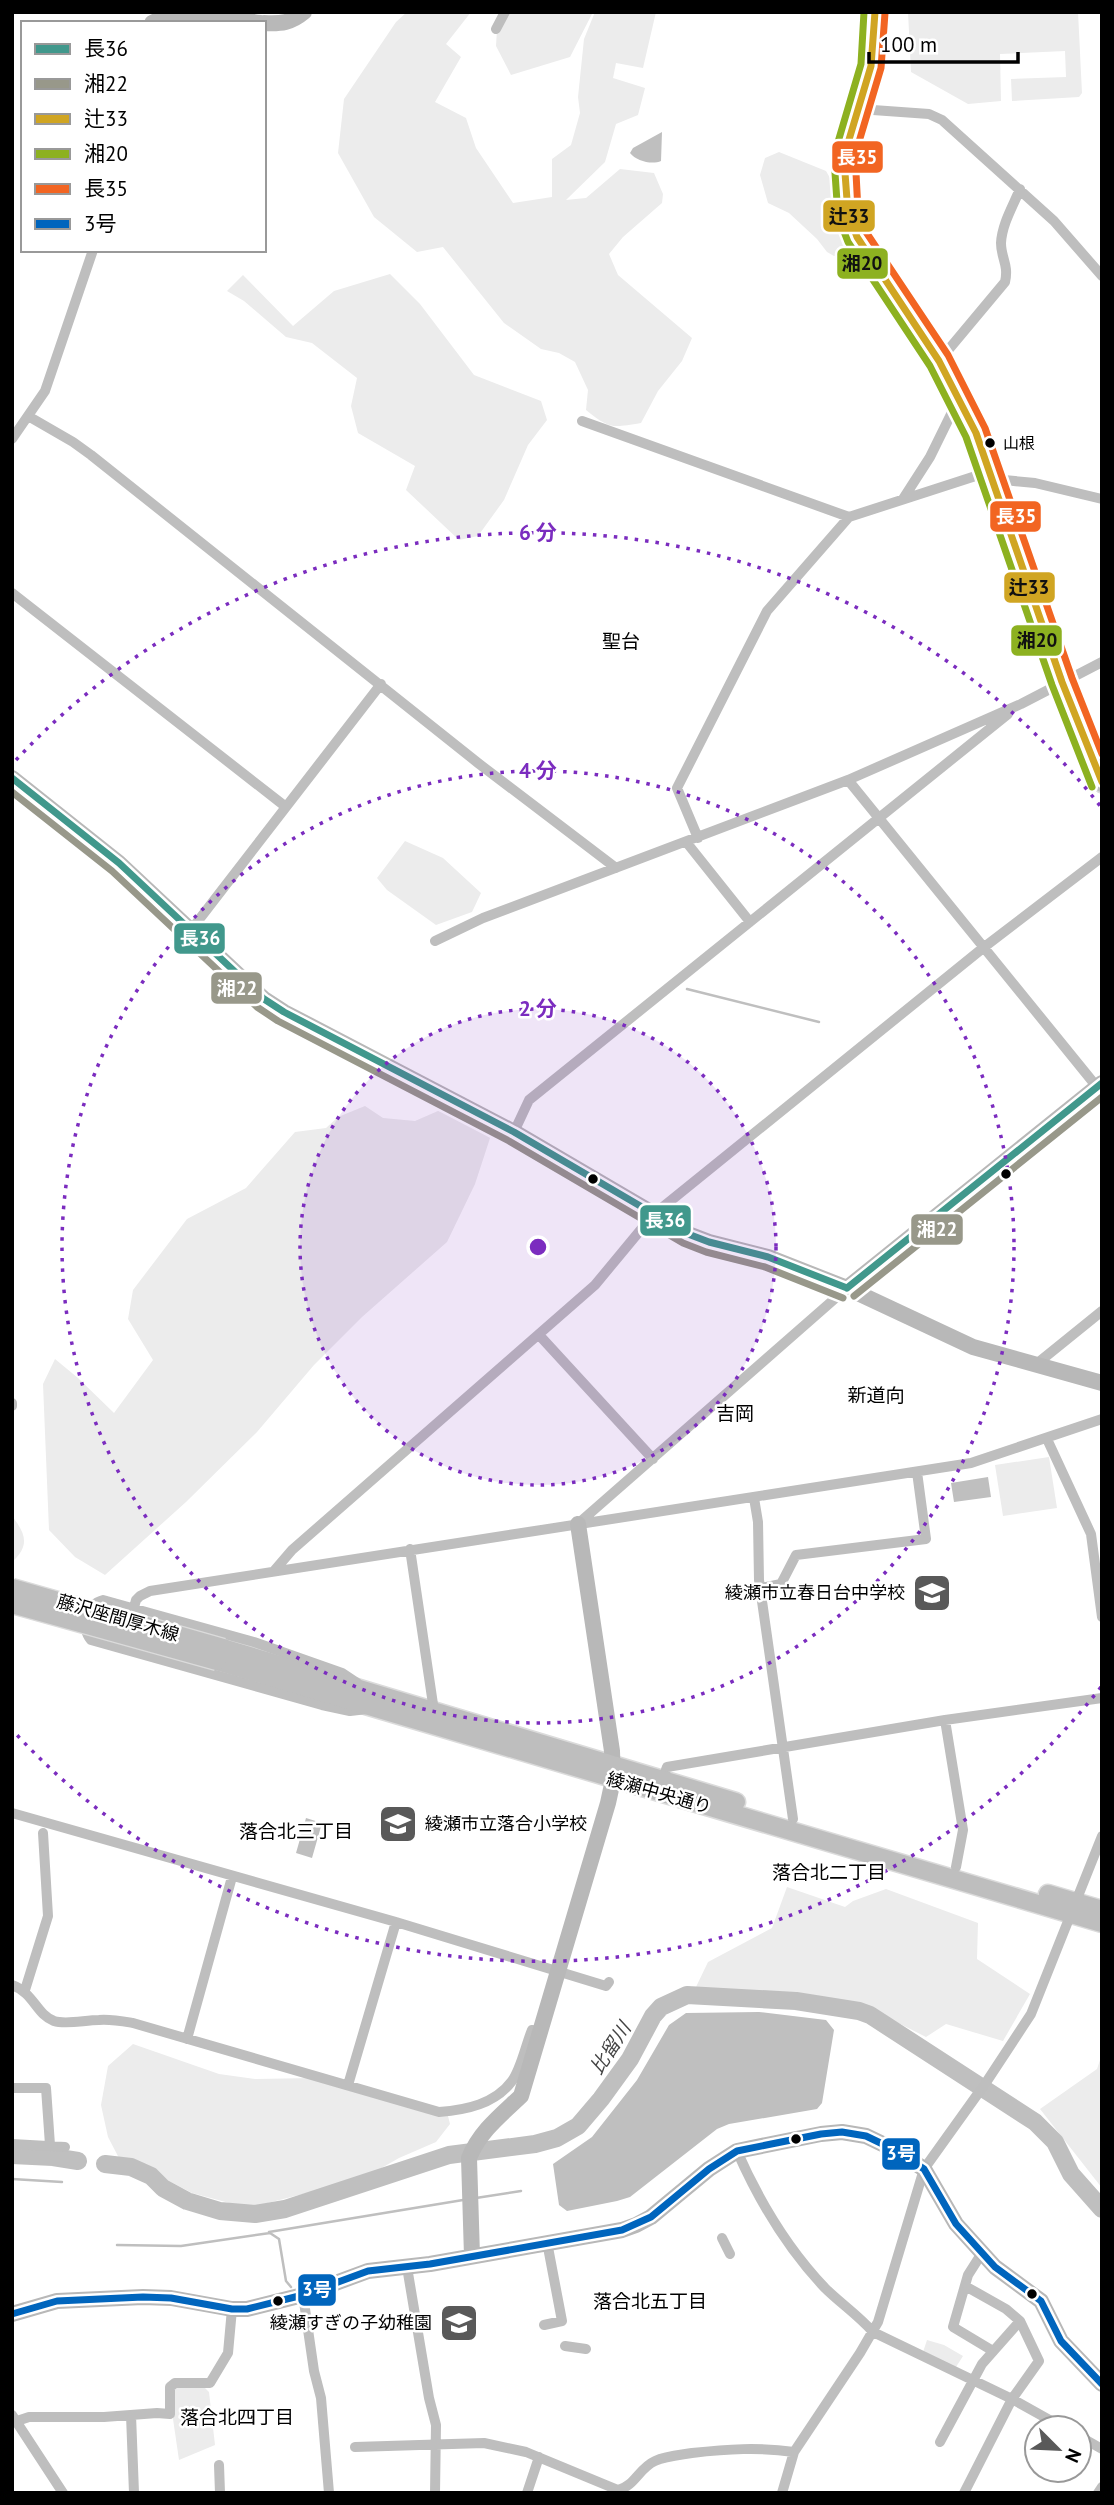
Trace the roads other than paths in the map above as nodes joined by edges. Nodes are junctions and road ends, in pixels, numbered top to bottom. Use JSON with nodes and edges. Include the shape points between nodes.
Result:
{"nodes":[{"id":1,"x":304,"y":12,"type":"edge"},
{"id":2,"x":505,"y":12,"type":"edge"},
{"id":3,"x":875,"y":12,"type":"edge"},
{"id":4,"x":161,"y":17,"type":"edge"},
{"id":5,"x":247,"y":21,"type":"edge"},
{"id":6,"x":266,"y":23,"type":"edge"},
{"id":7,"x":496,"y":29,"type":"dead end"},
{"id":8,"x":859,"y":109,"type":"junction"},
{"id":9,"x":1020,"y":189,"type":"junction"},
{"id":10,"x":92,"y":252,"type":"edge"},
{"id":11,"x":1102,"y":276,"type":"edge"},
{"id":12,"x":939,"y":361,"type":"junction"},
{"id":13,"x":959,"y":398,"type":"junction"},
{"id":14,"x":12,"y":418,"type":"edge"},
{"id":15,"x":26,"y":419,"type":"junction"},
{"id":16,"x":582,"y":421,"type":"dead end"},
{"id":17,"x":12,"y":439,"type":"edge"},
{"id":18,"x":988,"y":472,"type":"junction"},
{"id":19,"x":902,"y":499,"type":"junction"},
{"id":20,"x":1102,"y":499,"type":"edge"},
{"id":21,"x":849,"y":517,"type":"junction"},
{"id":22,"x":12,"y":593,"type":"edge"},
{"id":23,"x":1102,"y":662,"type":"edge"},
{"id":24,"x":1062,"y":682,"type":"junction"},
{"id":25,"x":381,"y":684,"type":"junction"},
{"id":26,"x":1021,"y":704,"type":"junction"},
{"id":27,"x":12,"y":778,"type":"edge"},
{"id":28,"x":848,"y":780,"type":"junction"},
{"id":29,"x":1102,"y":783,"type":"edge"},
{"id":30,"x":286,"y":807,"type":"junction"},
{"id":31,"x":879,"y":817,"type":"junction"},
{"id":32,"x":698,"y":838,"type":"junction"},
{"id":33,"x":687,"y":843,"type":"junction"},
{"id":34,"x":1102,"y":857,"type":"edge"},
{"id":35,"x":616,"y":868,"type":"junction"},
{"id":36,"x":750,"y":922,"type":"junction"},
{"id":37,"x":191,"y":930,"type":"junction"},
{"id":38,"x":435,"y":940,"type":"dead end"},
{"id":39,"x":983,"y":948,"type":"junction"},
{"id":40,"x":1099,"y":1085,"type":"edge"},
{"id":41,"x":514,"y":1132,"type":"junction"},
{"id":42,"x":653,"y":1214,"type":"junction"},
{"id":43,"x":847,"y":1288,"type":"junction"},
{"id":44,"x":1102,"y":1311,"type":"edge"},
{"id":45,"x":540,"y":1336,"type":"junction"},
{"id":46,"x":1034,"y":1366,"type":"junction"},
{"id":47,"x":1102,"y":1383,"type":"edge"},
{"id":48,"x":1102,"y":1419,"type":"edge"},
{"id":49,"x":1047,"y":1438,"type":"junction"},
{"id":50,"x":653,"y":1459,"type":"junction"},
{"id":51,"x":917,"y":1472,"type":"junction"},
{"id":52,"x":754,"y":1498,"type":"junction"},
{"id":53,"x":578,"y":1524,"type":"junction"},
{"id":54,"x":410,"y":1549,"type":"junction"},
{"id":55,"x":274,"y":1571,"type":"junction"},
{"id":56,"x":12,"y":1588,"type":"edge"},
{"id":57,"x":761,"y":1588,"type":"junction"},
{"id":58,"x":12,"y":1604,"type":"edge"},
{"id":59,"x":133,"y":1608,"type":"junction"},
{"id":60,"x":1102,"y":1617,"type":"edge"},
{"id":61,"x":123,"y":1649,"type":"junction"},
{"id":62,"x":220,"y":1654,"type":"junction"},
{"id":63,"x":1102,"y":1698,"type":"edge"},
{"id":64,"x":374,"y":1701,"type":"junction"},
{"id":65,"x":434,"y":1710,"type":"junction"},
{"id":66,"x":945,"y":1720,"type":"junction"},
{"id":67,"x":784,"y":1749,"type":"junction"},
{"id":68,"x":613,"y":1773,"type":"junction"},
{"id":69,"x":662,"y":1781,"type":"junction"},
{"id":70,"x":12,"y":1813,"type":"edge"},
{"id":71,"x":793,"y":1819,"type":"junction"},
{"id":72,"x":41,"y":1827,"type":"junction"},
{"id":73,"x":1102,"y":1836,"type":"edge"},
{"id":74,"x":956,"y":1867,"type":"junction"},
{"id":75,"x":232,"y":1877,"type":"junction"},
{"id":76,"x":1073,"y":1908,"type":"junction"},
{"id":77,"x":1102,"y":1910,"type":"edge"},
{"id":78,"x":396,"y":1922,"type":"junction"},
{"id":79,"x":1102,"y":1923,"type":"edge"},
{"id":80,"x":558,"y":1971,"type":"junction"},
{"id":81,"x":609,"y":1982,"type":"dead end"},
{"id":82,"x":12,"y":1985,"type":"edge"},
{"id":83,"x":25,"y":1990,"type":"junction"},
{"id":84,"x":541,"y":2032,"type":"junction"},
{"id":85,"x":187,"y":2039,"type":"junction"},
{"id":86,"x":348,"y":2085,"type":"junction"},
{"id":87,"x":12,"y":2088,"type":"edge"},
{"id":88,"x":12,"y":2144,"type":"edge"},
{"id":89,"x":50,"y":2145,"type":"junction"},
{"id":90,"x":65,"y":2147,"type":"dead end"},
{"id":91,"x":737,"y":2151,"type":"junction"},
{"id":92,"x":924,"y":2169,"type":"junction"},
{"id":93,"x":722,"y":2238,"type":"dead end"},
{"id":94,"x":547,"y":2242,"type":"junction"},
{"id":95,"x":982,"y":2253,"type":"junction"},
{"id":96,"x":730,"y":2254,"type":"dead end"},
{"id":97,"x":472,"y":2256,"type":"junction"},
{"id":98,"x":407,"y":2267,"type":"junction"},
{"id":99,"x":965,"y":2286,"type":"junction"},
{"id":100,"x":303,"y":2295,"type":"junction"},
{"id":101,"x":232,"y":2309,"type":"junction"},
{"id":102,"x":12,"y":2314,"type":"edge"},
{"id":103,"x":1020,"y":2320,"type":"junction"},
{"id":104,"x":544,"y":2325,"type":"dead end"},
{"id":105,"x":873,"y":2332,"type":"junction"},
{"id":106,"x":565,"y":2346,"type":"dead end"},
{"id":107,"x":586,"y":2349,"type":"dead end"},
{"id":108,"x":993,"y":2351,"type":"junction"},
{"id":109,"x":972,"y":2380,"type":"junction"},
{"id":110,"x":1102,"y":2385,"type":"edge"},
{"id":111,"x":1012,"y":2399,"type":"junction"},
{"id":112,"x":1039,"y":2414,"type":"edge"},
{"id":113,"x":131,"y":2415,"type":"junction"},
{"id":114,"x":15,"y":2418,"type":"edge"},
{"id":115,"x":940,"y":2442,"type":"dead end"},
{"id":116,"x":437,"y":2445,"type":"junction"},
{"id":117,"x":355,"y":2447,"type":"dead end"},
{"id":118,"x":794,"y":2452,"type":"junction"},
{"id":119,"x":539,"y":2457,"type":"junction"},
{"id":120,"x":219,"y":2465,"type":"dead end"},
{"id":121,"x":1102,"y":2487,"type":"edge"},
{"id":122,"x":63,"y":2493,"type":"edge"},
{"id":123,"x":134,"y":2493,"type":"edge"},
{"id":124,"x":220,"y":2493,"type":"edge"},
{"id":125,"x":329,"y":2493,"type":"edge"},
{"id":126,"x":435,"y":2493,"type":"edge"},
{"id":127,"x":527,"y":2493,"type":"edge"},
{"id":128,"x":782,"y":2493,"type":"edge"},
{"id":129,"x":964,"y":2493,"type":"edge"},
{"id":130,"x":1098,"y":2493,"type":"edge"}],
"edges":[{"from":1,"to":6,"type":"street","via":[[294,21]]},
{"from":2,"to":7,"type":"street"},
{"from":3,"to":8,"type":"main road","via":[[871,66]]},
{"from":4,"to":5,"type":"street","via":[[185,13]]},
{"from":8,"to":9,"type":"street","via":[[916,112],[942,120]]},
{"from":8,"to":12,"type":"main road","via":[[852,167],[855,216],[867,252]]},
{"from":9,"to":11,"type":"street"},
{"from":9,"to":12,"type":"street","via":[[1004,226],[1005,282]]},
{"from":10,"to":15,"type":"street","via":[[45,391]]},
{"from":12,"to":13,"type":"main road"},
{"from":13,"to":18,"type":"main road"},
{"from":13,"to":19,"type":"street","via":[[930,457]]},
{"from":14,"to":15,"type":"street"},
{"from":15,"to":17,"type":"street"},
{"from":15,"to":25,"type":"street","via":[[91,455]]},
{"from":16,"to":21,"type":"street"},
{"from":18,"to":19,"type":"street"},
{"from":18,"to":20,"type":"street","via":[[1004,480]]},
{"from":18,"to":24,"type":"main road"},
{"from":19,"to":21,"type":"street"},
{"from":21,"to":32,"type":"street","via":[[767,611],[677,788]]},
{"from":22,"to":30,"type":"street"},
{"from":23,"to":24,"type":"street"},
{"from":24,"to":26,"type":"street"},
{"from":24,"to":29,"type":"main road"},
{"from":25,"to":30,"type":"street"},
{"from":25,"to":35,"type":"street"},
{"from":26,"to":28,"type":"street"},
{"from":26,"to":31,"type":"street"},
{"from":27,"to":37,"type":"street","via":[[119,863]]},
{"from":28,"to":31,"type":"street"},
{"from":28,"to":32,"type":"street"},
{"from":30,"to":37,"type":"street"},
{"from":31,"to":36,"type":"street"},
{"from":31,"to":39,"type":"street"},
{"from":32,"to":33,"type":"street"},
{"from":33,"to":35,"type":"street"},
{"from":33,"to":36,"type":"street"},
{"from":34,"to":39,"type":"street"},
{"from":35,"to":38,"type":"street"},
{"from":36,"to":41,"type":"street","via":[[529,1100]]},
{"from":37,"to":41,"type":"street","via":[[284,1012]]},
{"from":39,"to":40,"type":"street"},
{"from":39,"to":42,"type":"street"},
{"from":40,"to":43,"type":"street"},
{"from":41,"to":42,"type":"street"},
{"from":42,"to":43,"type":"street","via":[[688,1234],[768,1257]]},
{"from":42,"to":45,"type":"street","via":[[595,1285]]},
{"from":43,"to":46,"type":"street","via":[[973,1347]]},
{"from":43,"to":50,"type":"street"},
{"from":44,"to":46,"type":"street"},
{"from":45,"to":50,"type":"street"},
{"from":45,"to":55,"type":"street","via":[[292,1550]]},
{"from":46,"to":47,"type":"street"},
{"from":48,"to":49,"type":"street"},
{"from":49,"to":51,"type":"street","via":[[971,1463]]},
{"from":49,"to":60,"type":"street","via":[[1091,1534]]},
{"from":50,"to":53,"type":"street"},
{"from":51,"to":52,"type":"street"},
{"from":51,"to":57,"type":"street","via":[[926,1539],[796,1555],[782,1584]]},
{"from":52,"to":53,"type":"street"},
{"from":52,"to":57,"type":"street"},
{"from":53,"to":54,"type":"street"},
{"from":53,"to":68,"type":"street"},
{"from":54,"to":55,"type":"street"},
{"from":54,"to":65,"type":"street"},
{"from":55,"to":59,"type":"street","via":[[150,1591],[140,1595]]},
{"from":56,"to":62,"type":"main road","name":"藤沢座間厚木線","bridge":true},
{"from":57,"to":67,"type":"street"},
{"from":58,"to":62,"type":"main road","name":"藤沢座間厚木線","bridge":true},
{"from":59,"to":61,"type":"street"},
{"from":59,"to":61,"type":"street","via":[[97,1601],[91,1605],[84,1628],[91,1640]]},
{"from":59,"to":64,"type":"street","via":[[342,1673]]},
{"from":61,"to":64,"type":"street","via":[[350,1711]]},
{"from":62,"to":64,"type":"main road","name":"綾瀬中央通り"},
{"from":63,"to":66,"type":"street"},
{"from":64,"to":65,"type":"main road","name":"綾瀬中央通り"},
{"from":64,"to":68,"type":"main road","name":"綾瀬中央通り"},
{"from":65,"to":68,"type":"main road","name":"綾瀬中央通り"},
{"from":66,"to":67,"type":"street"},
{"from":66,"to":74,"type":"street","via":[[963,1830]]},
{"from":67,"to":69,"type":"street","via":[[667,1767]]},
{"from":67,"to":71,"type":"street"},
{"from":68,"to":69,"type":"main road","name":"綾瀬中央通り"},
{"from":68,"to":76,"type":"main road","name":"綾瀬中央通り","via":[[953,1877]]},
{"from":68,"to":80,"type":"street"},
{"from":69,"to":71,"type":"main road","name":"綾瀬中央通り"},
{"from":70,"to":72,"type":"street"},
{"from":71,"to":74,"type":"main road","name":"綾瀬中央通り"},
{"from":72,"to":75,"type":"street","via":[[85,1834]]},
{"from":72,"to":83,"type":"street","via":[[48,1916]]},
{"from":73,"to":76,"type":"street"},
{"from":74,"to":76,"type":"main road","name":"綾瀬中央通り"},
{"from":75,"to":78,"type":"street"},
{"from":75,"to":85,"type":"street"},
{"from":76,"to":77,"type":"main road","name":"綾瀬中央通り"},
{"from":76,"to":79,"type":"main road","name":"綾瀬中央通り"},
{"from":76,"to":92,"type":"street","via":[[1031,2014]]},
{"from":78,"to":80,"type":"street"},
{"from":78,"to":86,"type":"street"},
{"from":80,"to":81,"type":"street","via":[[606,1986]]},
{"from":80,"to":84,"type":"street"},
{"from":82,"to":83,"type":"street"},
{"from":83,"to":85,"type":"street","via":[[39,2009],[58,2022],[132,2023]]},
{"from":84,"to":86,"type":"street","via":[[532,2030],[513,2080],[492,2100],[467,2108],[434,2111]]},
{"from":84,"to":97,"type":"street","via":[[522,2096],[486,2129],[472,2151]]},
{"from":85,"to":86,"type":"street"},
{"from":87,"to":89,"type":"street","via":[[46,2088]]},
{"from":88,"to":89,"type":"street"},
{"from":89,"to":90,"type":"street"},
{"from":91,"to":92,"type":"street","via":[[821,2134],[855,2133]]},
{"from":91,"to":94,"type":"street","via":[[636,2225]]},
{"from":91,"to":105,"type":"street","via":[[759,2200],[786,2239],[826,2289]]},
{"from":92,"to":95,"type":"street","via":[[956,2224]]},
{"from":92,"to":105,"type":"street"},
{"from":93,"to":96,"type":"street"},
{"from":94,"to":97,"type":"street"},
{"from":94,"to":104,"type":"street","via":[[562,2322]]},
{"from":95,"to":99,"type":"street"},
{"from":95,"to":110,"type":"street","via":[[1041,2301],[1061,2341]]},
{"from":97,"to":98,"type":"street"},
{"from":98,"to":100,"type":"street","via":[[356,2274]]},
{"from":98,"to":116,"type":"street"},
{"from":99,"to":103,"type":"street"},
{"from":99,"to":108,"type":"street","via":[[953,2328]]},
{"from":100,"to":101,"type":"street"},
{"from":100,"to":125,"type":"street","via":[[321,2398]]},
{"from":101,"to":102,"type":"street","via":[[143,2297],[57,2301]]},
{"from":101,"to":113,"type":"street","via":[[228,2353],[210,2383],[175,2383],[170,2387],[170,2414]]},
{"from":103,"to":108,"type":"street"},
{"from":103,"to":111,"type":"street","via":[[1039,2361]]},
{"from":105,"to":109,"type":"street"},
{"from":105,"to":118,"type":"street"},
{"from":106,"to":107,"type":"street"},
{"from":108,"to":109,"type":"street"},
{"from":109,"to":111,"type":"street"},
{"from":109,"to":115,"type":"street"},
{"from":111,"to":112,"type":"street"},
{"from":111,"to":129,"type":"street"},
{"from":113,"to":114,"type":"street"},
{"from":113,"to":123,"type":"street"},
{"from":114,"to":122,"type":"street"},
{"from":116,"to":117,"type":"street"},
{"from":116,"to":119,"type":"street","via":[[484,2443]]},
{"from":116,"to":126,"type":"street"},
{"from":118,"to":119,"type":"street","via":[[737,2448],[666,2457],[646,2465],[631,2485],[618,2490]]},
{"from":118,"to":128,"type":"street"},
{"from":119,"to":127,"type":"street"},
{"from":120,"to":124,"type":"street"},
{"from":121,"to":130,"type":"street"}]}
